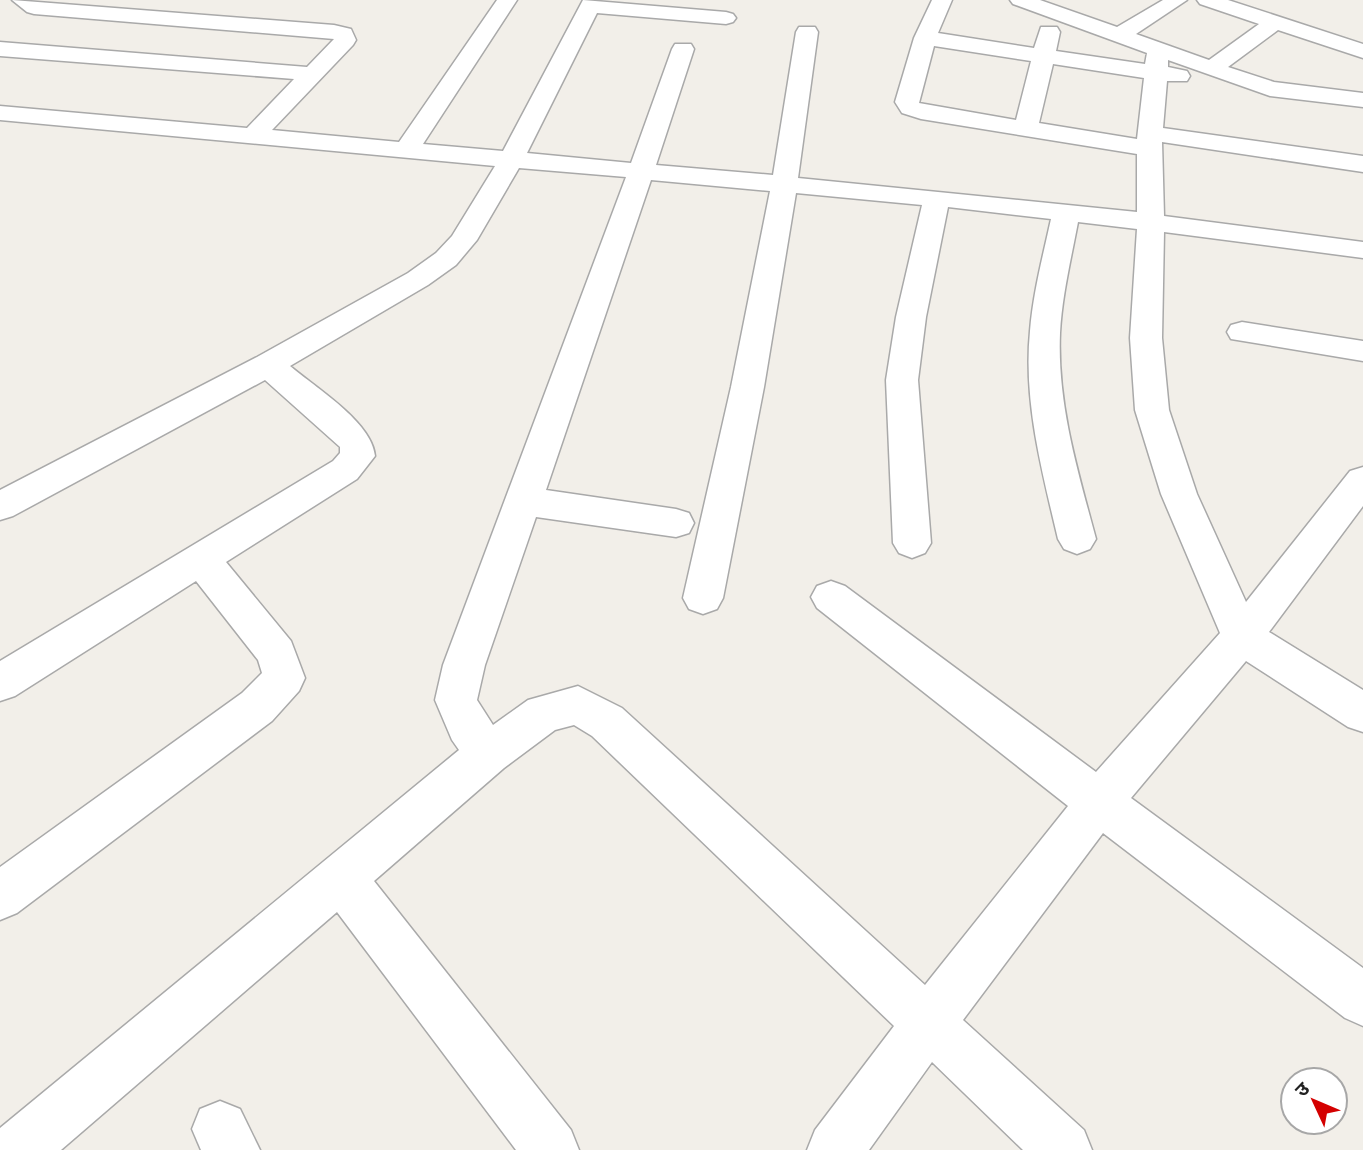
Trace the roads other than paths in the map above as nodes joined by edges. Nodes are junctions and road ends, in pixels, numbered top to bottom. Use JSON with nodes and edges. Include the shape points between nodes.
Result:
{"nodes":[{"id":1,"x":507,"y":0,"type":"edge"},
{"id":2,"x":942,"y":0,"type":"edge"},
{"id":3,"x":1177,"y":0,"type":"edge"},
{"id":4,"x":1207,"y":0,"type":"edge"},
{"id":5,"x":590,"y":2,"type":"edge"},
{"id":6,"x":34,"y":3,"type":"edge"},
{"id":7,"x":1041,"y":5,"type":"edge"},
{"id":8,"x":726,"y":18,"type":"dead end"},
{"id":9,"x":1275,"y":22,"type":"junction"},
{"id":10,"x":807,"y":32,"type":"dead end"},
{"id":11,"x":6,"y":34,"type":"edge"},
{"id":12,"x":1118,"y":36,"type":"junction"},
{"id":13,"x":925,"y":38,"type":"junction"},
{"id":14,"x":683,"y":49,"type":"dead end"},
{"id":15,"x":1363,"y":51,"type":"edge"},
{"id":16,"x":1041,"y":56,"type":"junction"},
{"id":17,"x":1156,"y":61,"type":"junction"},
{"id":18,"x":1212,"y":68,"type":"junction"},
{"id":19,"x":312,"y":74,"type":"junction"},
{"id":20,"x":1270,"y":89,"type":"junction"},
{"id":21,"x":1363,"y":100,"type":"edge"},
{"id":22,"x":0,"y":113,"type":"edge"},
{"id":23,"x":1026,"y":128,"type":"junction"},
{"id":24,"x":253,"y":136,"type":"junction"},
{"id":25,"x":1149,"y":140,"type":"junction"},
{"id":26,"x":405,"y":150,"type":"junction"},
{"id":27,"x":511,"y":160,"type":"junction"},
{"id":28,"x":1363,"y":164,"type":"edge"},
{"id":29,"x":642,"y":171,"type":"junction"},
{"id":30,"x":786,"y":184,"type":"junction"},
{"id":31,"x":937,"y":198,"type":"junction"},
{"id":32,"x":1066,"y":211,"type":"junction"},
{"id":33,"x":1151,"y":222,"type":"junction"},
{"id":34,"x":1363,"y":250,"type":"edge"},
{"id":35,"x":1242,"y":332,"type":"dead end"},
{"id":36,"x":1363,"y":351,"type":"edge"},
{"id":37,"x":268,"y":365,"type":"junction"},
{"id":38,"x":1363,"y":480,"type":"edge"},
{"id":39,"x":523,"y":501,"type":"junction"},
{"id":40,"x":0,"y":506,"type":"edge"},
{"id":41,"x":676,"y":523,"type":"dead end"},
{"id":42,"x":1077,"y":539,"type":"dead end"},
{"id":43,"x":912,"y":543,"type":"dead end"},
{"id":44,"x":201,"y":559,"type":"junction"},
{"id":45,"x":831,"y":597,"type":"dead end"},
{"id":46,"x":703,"y":598,"type":"dead end"},
{"id":47,"x":1242,"y":637,"type":"junction"},
{"id":48,"x":0,"y":683,"type":"edge"},
{"id":49,"x":1363,"y":713,"type":"edge"},
{"id":50,"x":488,"y":754,"type":"junction"},
{"id":51,"x":1099,"y":802,"type":"junction"},
{"id":52,"x":341,"y":878,"type":"junction"},
{"id":53,"x":0,"y":896,"type":"edge"},
{"id":54,"x":1363,"y":999,"type":"edge"},
{"id":55,"x":929,"y":1021,"type":"junction"},
{"id":56,"x":18,"y":1150,"type":"edge"},
{"id":57,"x":551,"y":1150,"type":"edge"},
{"id":58,"x":835,"y":1150,"type":"edge"},
{"id":59,"x":1064,"y":1150,"type":"edge"}],
"edges":[{"from":1,"to":26,"type":"street"},
{"from":2,"to":13,"type":"street"},
{"from":3,"to":12,"type":"street"},
{"from":4,"to":9,"type":"street"},
{"from":5,"to":8,"type":"street"},
{"from":5,"to":27,"type":"street"},
{"from":6,"to":11,"type":"street"},
{"from":6,"to":19,"type":"street","via":[[343,34],[345,40]]},
{"from":7,"to":12,"type":"street"},
{"from":7,"to":16,"type":"street"},
{"from":9,"to":15,"type":"street"},
{"from":9,"to":18,"type":"street"},
{"from":10,"to":30,"type":"street"},
{"from":11,"to":19,"type":"street"},
{"from":12,"to":17,"type":"street"},
{"from":13,"to":16,"type":"street"},
{"from":13,"to":23,"type":"street","via":[[907,102],[910,108]]},
{"from":14,"to":29,"type":"street"},
{"from":16,"to":17,"type":"street"},
{"from":16,"to":23,"type":"street"},
{"from":17,"to":18,"type":"street"},
{"from":17,"to":20,"type":"street"},
{"from":17,"to":25,"type":"street"},
{"from":18,"to":20,"type":"street"},
{"from":19,"to":24,"type":"street"},
{"from":20,"to":21,"type":"street"},
{"from":22,"to":24,"type":"street"},
{"from":23,"to":25,"type":"street"},
{"from":24,"to":26,"type":"street"},
{"from":25,"to":28,"type":"street"},
{"from":25,"to":33,"type":"street"},
{"from":26,"to":27,"type":"street"},
{"from":27,"to":29,"type":"street"},
{"from":27,"to":37,"type":"street","via":[[463,240],[446,259]]},
{"from":29,"to":30,"type":"street"},
{"from":29,"to":39,"type":"street"},
{"from":30,"to":31,"type":"street"},
{"from":30,"to":46,"type":"street","via":[[742,424]]},
{"from":31,"to":32,"type":"street"},
{"from":31,"to":43,"type":"street","via":[[902,380]]},
{"from":32,"to":33,"type":"street"},
{"from":32,"to":42,"type":"street","via":[[1045,332],[1046,388],[1053,445]]},
{"from":33,"to":34,"type":"street"},
{"from":33,"to":47,"type":"street","via":[[1146,338],[1152,410],[1179,494]]},
{"from":35,"to":36,"type":"street"},
{"from":37,"to":40,"type":"street"},
{"from":37,"to":44,"type":"street","via":[[346,431],[357,444],[358,456],[345,470]]},
{"from":38,"to":47,"type":"street"},
{"from":39,"to":41,"type":"street"},
{"from":39,"to":50,"type":"street","via":[[464,665],[456,700],[467,726]]},
{"from":44,"to":48,"type":"street"},
{"from":44,"to":53,"type":"street","via":[[277,653],[284,678],[257,707]]},
{"from":45,"to":51,"type":"street"},
{"from":47,"to":49,"type":"street"},
{"from":47,"to":51,"type":"street"},
{"from":50,"to":52,"type":"street"},
{"from":50,"to":55,"type":"street","via":[[542,714],[578,705],[607,722]]},
{"from":51,"to":54,"type":"street"},
{"from":51,"to":55,"type":"street"},
{"from":52,"to":56,"type":"street"},
{"from":52,"to":57,"type":"street"},
{"from":55,"to":58,"type":"street"},
{"from":55,"to":59,"type":"street"}]}
